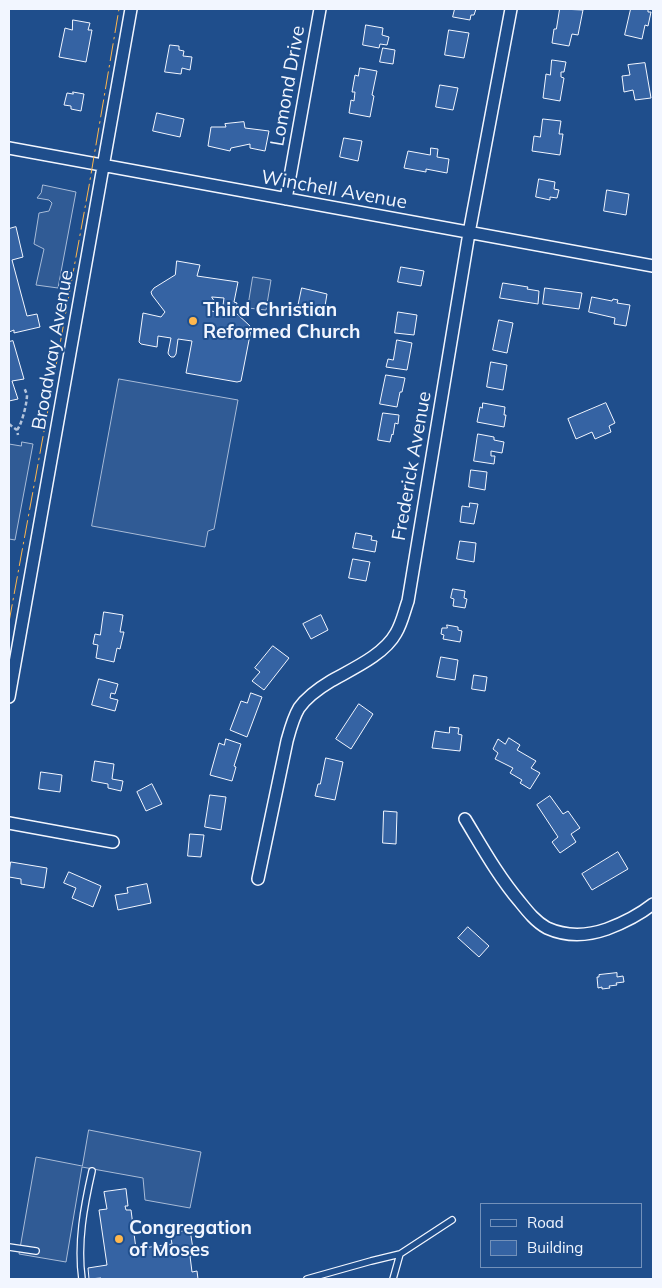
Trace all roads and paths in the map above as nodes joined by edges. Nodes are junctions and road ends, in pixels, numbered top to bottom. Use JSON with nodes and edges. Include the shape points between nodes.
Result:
{"nodes":[{"id":1,"x":131,"y":9,"type":"edge"},
{"id":2,"x":320,"y":9,"type":"edge"},
{"id":3,"x":511,"y":9,"type":"edge"},
{"id":4,"x":9,"y":148,"type":"edge"},
{"id":5,"x":103,"y":165,"type":"junction"},
{"id":6,"x":286,"y":199,"type":"junction"},
{"id":7,"x":469,"y":233,"type":"junction"},
{"id":8,"x":653,"y":266,"type":"edge"},
{"id":9,"x":24,"y":387,"type":"dead end"},
{"id":10,"x":9,"y":424,"type":"edge"},
{"id":11,"x":16,"y":430,"type":"junction"},
{"id":12,"x":18,"y":435,"type":"dead end"},
{"id":13,"x":12,"y":662,"type":"edge"},
{"id":14,"x":9,"y":698,"type":"edge"},
{"id":15,"x":465,"y":819,"type":"dead end"},
{"id":16,"x":9,"y":823,"type":"edge"},
{"id":17,"x":113,"y":842,"type":"dead end"},
{"id":18,"x":258,"y":879,"type":"dead end"},
{"id":19,"x":653,"y":904,"type":"edge"},
{"id":20,"x":92,"y":1171,"type":"dead end"},
{"id":21,"x":452,"y":1220,"type":"dead end"},
{"id":22,"x":9,"y":1247,"type":"edge"},
{"id":23,"x":36,"y":1251,"type":"dead end"},
{"id":24,"x":400,"y":1254,"type":"junction"},
{"id":25,"x":82,"y":1279,"type":"edge"},
{"id":26,"x":308,"y":1279,"type":"edge"},
{"id":27,"x":393,"y":1279,"type":"edge"}],
"edges":[{"from":1,"to":5,"type":"street","name":"Broadway Avenue"},
{"from":2,"to":6,"type":"street","name":"Lomond Drive"},
{"from":3,"to":7,"type":"street","name":"Frederick Avenue"},
{"from":4,"to":5,"type":"street","name":"Winchell Avenue"},
{"from":5,"to":6,"type":"street","name":"Winchell Avenue"},
{"from":5,"to":13,"type":"street","name":"Broadway Avenue"},
{"from":6,"to":7,"type":"street","name":"Winchell Avenue"},
{"from":7,"to":8,"type":"street","name":"Winchell Avenue"},
{"from":7,"to":18,"type":"street","name":"Frederick Avenue","via":[[408,601],[395,635],[386,646],[320,688],[300,707],[287,741]]},
{"from":9,"to":11,"type":"path","via":[[27,396],[22,420]]},
{"from":10,"to":11,"type":"path"},
{"from":11,"to":12,"type":"path"},
{"from":13,"to":14,"type":"street","name":"Broadway Avenue"},
{"from":15,"to":19,"type":"street","via":[[505,885],[546,927],[577,936],[596,933],[629,920]]},
{"from":16,"to":17,"type":"street"},
{"from":20,"to":25,"type":"lane","via":[[82,1229]]},
{"from":21,"to":24,"type":"lane"},
{"from":22,"to":23,"type":"lane"},
{"from":24,"to":26,"type":"lane"},
{"from":24,"to":27,"type":"lane"}]}
